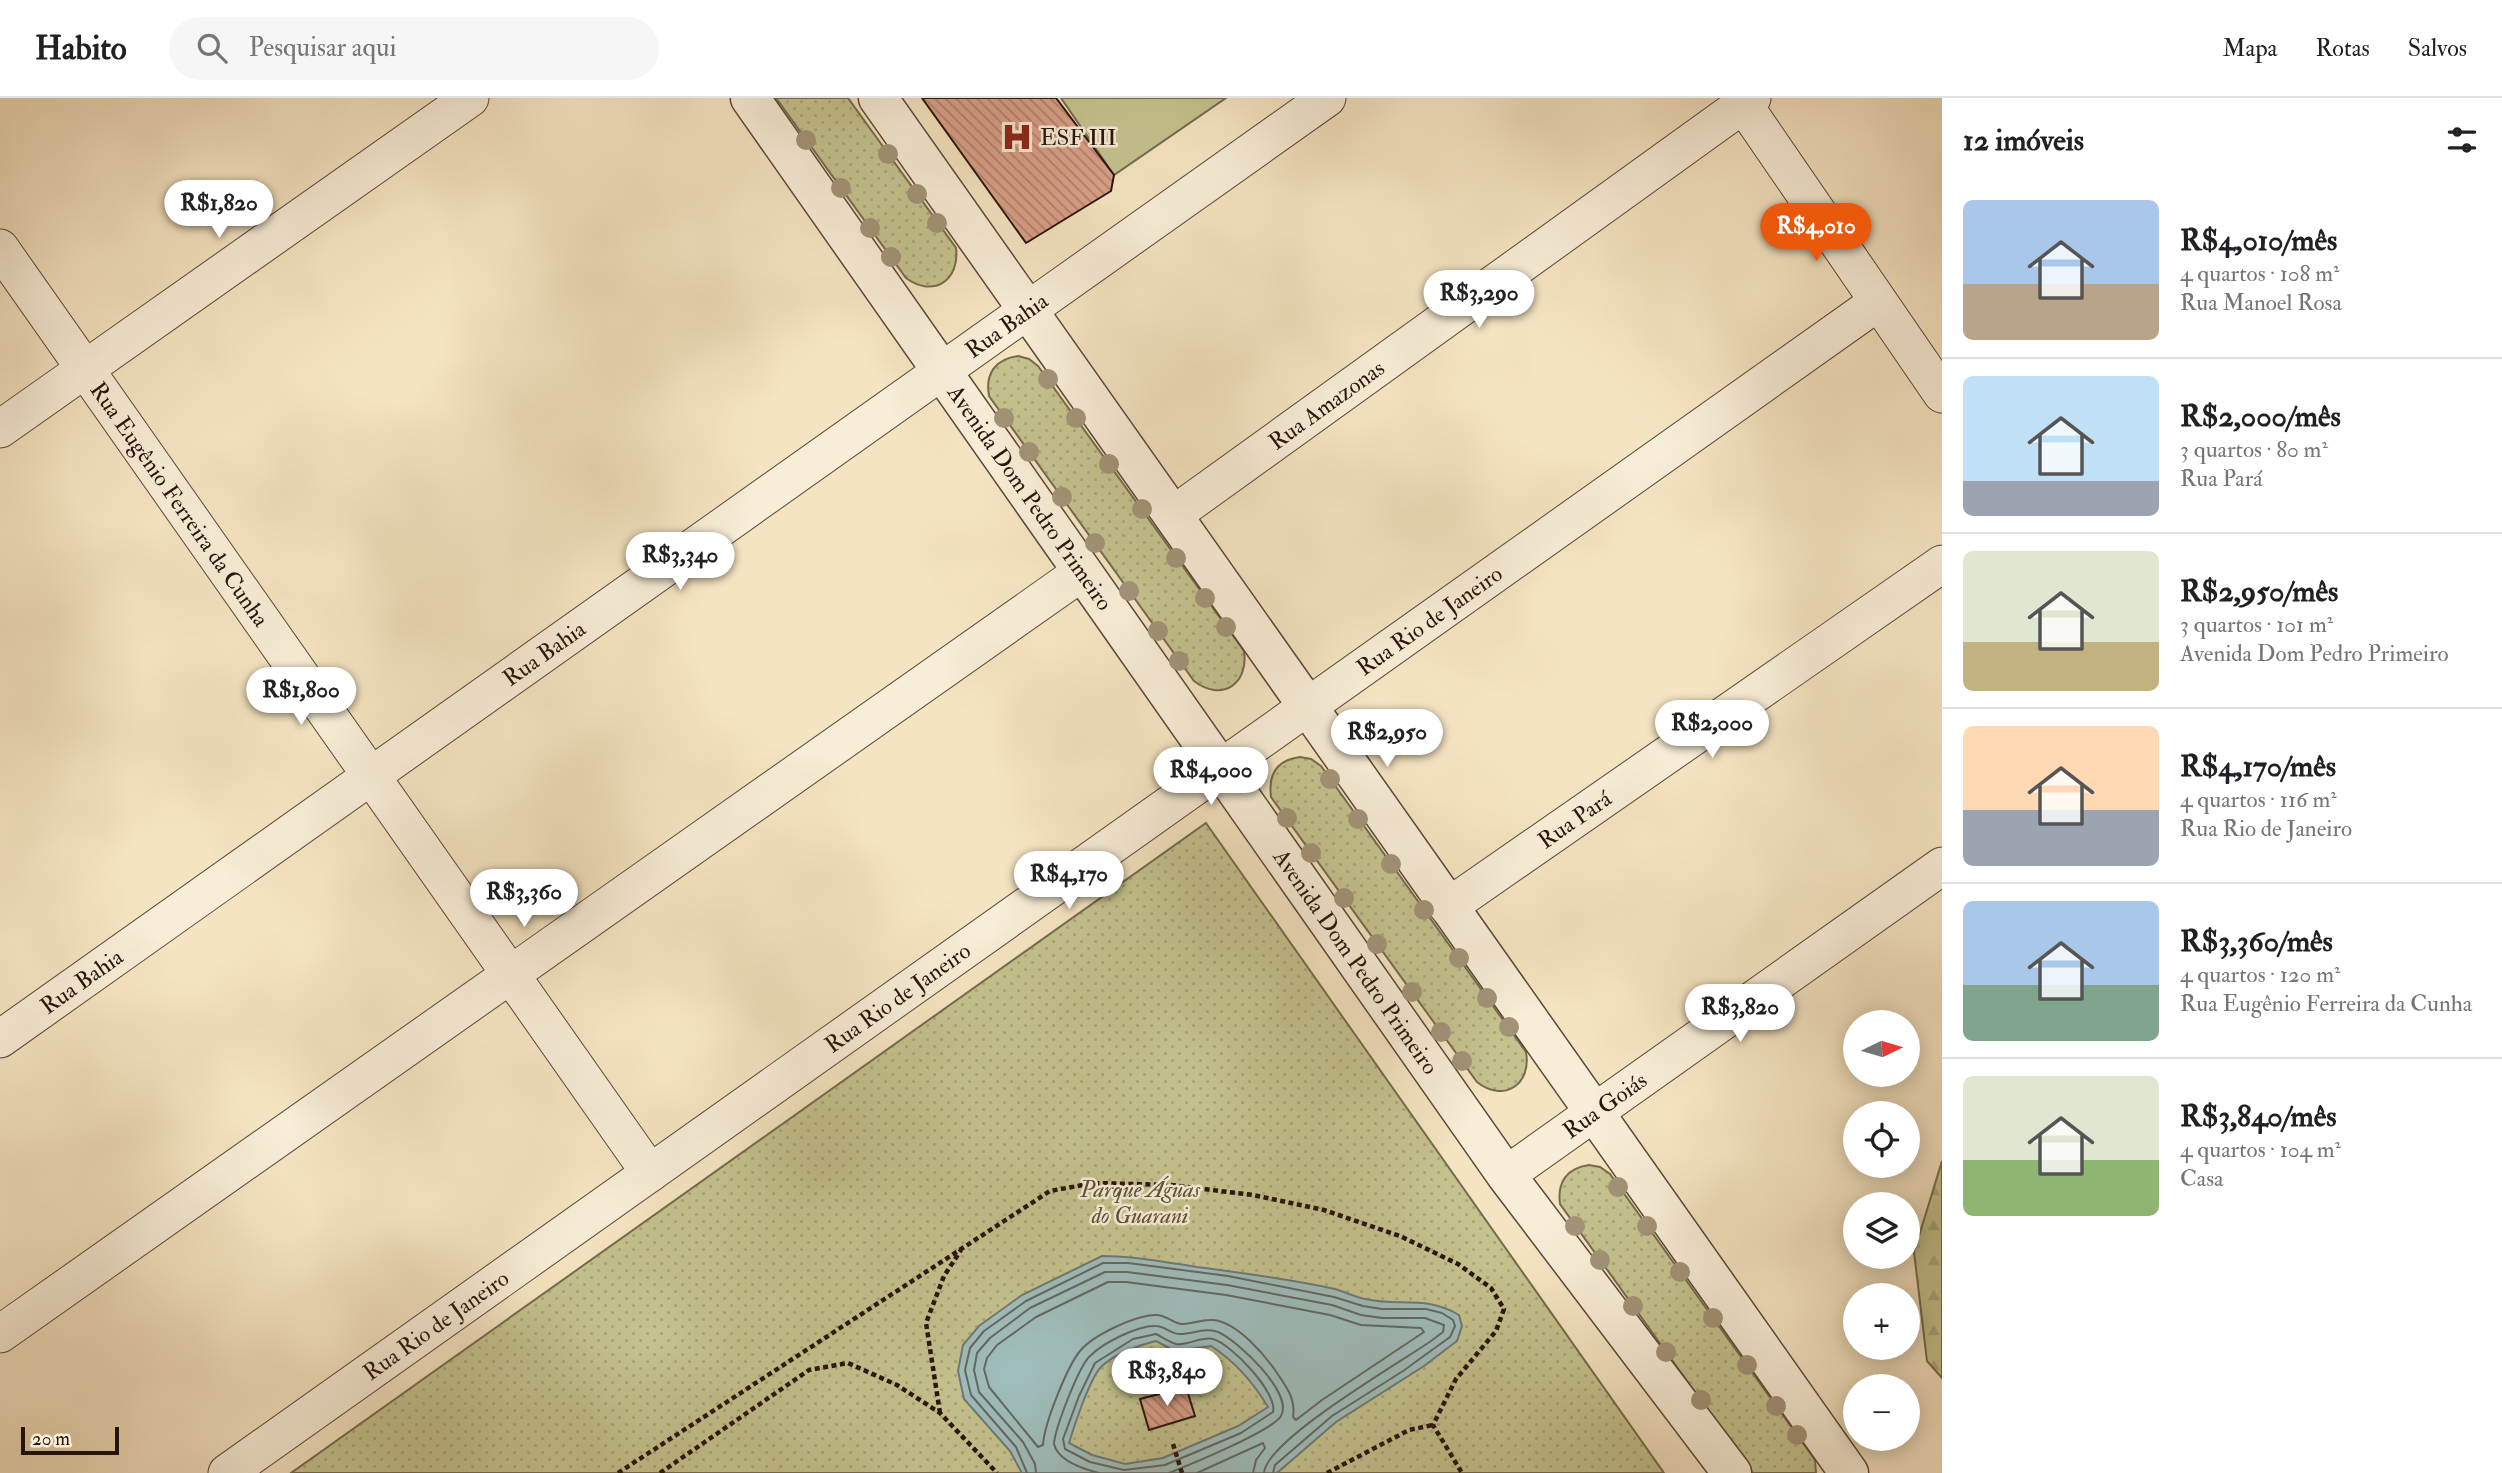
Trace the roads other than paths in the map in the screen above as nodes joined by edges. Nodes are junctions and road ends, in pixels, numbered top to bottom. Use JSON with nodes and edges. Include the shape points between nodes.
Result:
{"nodes":[{"id":1,"x":470,"y":98,"type":"edge"},
{"id":2,"x":750,"y":98,"type":"edge"},
{"id":3,"x":878,"y":98,"type":"edge"},
{"id":4,"x":1327,"y":98,"type":"edge"},
{"id":5,"x":1745,"y":100,"type":"edge"},
{"id":6,"x":0,"y":248,"type":"edge"},
{"id":7,"x":1878,"y":302,"type":"junction"},
{"id":8,"x":1027,"y":309,"type":"junction"},
{"id":9,"x":85,"y":370,"type":"junction"},
{"id":10,"x":942,"y":372,"type":"junction"},
{"id":11,"x":1942,"y":394,"type":"edge"},
{"id":12,"x":0,"y":429,"type":"edge"},
{"id":13,"x":1173,"y":515,"type":"junction"},
{"id":14,"x":1942,"y":564,"type":"edge"},
{"id":15,"x":1082,"y":572,"type":"junction"},
{"id":16,"x":1307,"y":707,"type":"junction"},
{"id":17,"x":1220,"y":768,"type":"junction"},
{"id":18,"x":370,"y":775,"type":"junction"},
{"id":19,"x":1942,"y":866,"type":"edge"},
{"id":20,"x":1448,"y":906,"type":"junction"},
{"id":21,"x":510,"y":974,"type":"junction"},
{"id":22,"x":0,"y":1039,"type":"edge"},
{"id":23,"x":1593,"y":1113,"type":"junction"},
{"id":24,"x":650,"y":1173,"type":"junction"},
{"id":25,"x":1506,"y":1175,"type":"junction"},
{"id":26,"x":0,"y":1334,"type":"edge"},
{"id":27,"x":227,"y":1473,"type":"edge"},
{"id":28,"x":1732,"y":1473,"type":"edge"},
{"id":29,"x":1849,"y":1473,"type":"edge"}],
"edges":[{"from":1,"to":9,"type":"street"},
{"from":2,"to":10,"type":"street","name":"Avenida Dom Pedro Primeiro"},
{"from":3,"to":8,"type":"street"},
{"from":4,"to":8,"type":"street","name":"Rua Bahia"},
{"from":5,"to":7,"type":"street"},
{"from":5,"to":13,"type":"street","name":"Rua Amazonas"},
{"from":6,"to":9,"type":"street","name":"Rua Eugênio Ferreira da Cunha"},
{"from":7,"to":11,"type":"street"},
{"from":7,"to":16,"type":"street","name":"Rua Rio de Janeiro"},
{"from":8,"to":10,"type":"street","name":"Rua Bahia"},
{"from":8,"to":13,"type":"street"},
{"from":9,"to":12,"type":"street"},
{"from":9,"to":18,"type":"street","name":"Rua Eugênio Ferreira da Cunha"},
{"from":10,"to":15,"type":"street","name":"Avenida Dom Pedro Primeiro"},
{"from":10,"to":18,"type":"street","name":"Rua Bahia"},
{"from":13,"to":16,"type":"street"},
{"from":14,"to":20,"type":"street","name":"Rua Pará"},
{"from":15,"to":17,"type":"street","name":"Avenida Dom Pedro Primeiro"},
{"from":15,"to":21,"type":"street"},
{"from":16,"to":17,"type":"street","name":"Rua Rio de Janeiro"},
{"from":16,"to":20,"type":"street"},
{"from":17,"to":24,"type":"street","name":"Rua Rio de Janeiro"},
{"from":17,"to":25,"type":"street","name":"Avenida Dom Pedro Primeiro"},
{"from":18,"to":21,"type":"street","name":"Rua Eugênio Ferreira da Cunha"},
{"from":18,"to":22,"type":"street","name":"Rua Bahia"},
{"from":19,"to":23,"type":"street","name":"Rua Goiás"},
{"from":20,"to":23,"type":"street"},
{"from":21,"to":24,"type":"street","name":"Rua Eugênio Ferreira da Cunha"},
{"from":21,"to":26,"type":"street"},
{"from":23,"to":25,"type":"street","name":"Rua Goiás"},
{"from":23,"to":29,"type":"street"},
{"from":24,"to":27,"type":"street","name":"Rua Rio de Janeiro"},
{"from":25,"to":28,"type":"street","name":"Avenida Dom Pedro Primeiro"}]}
